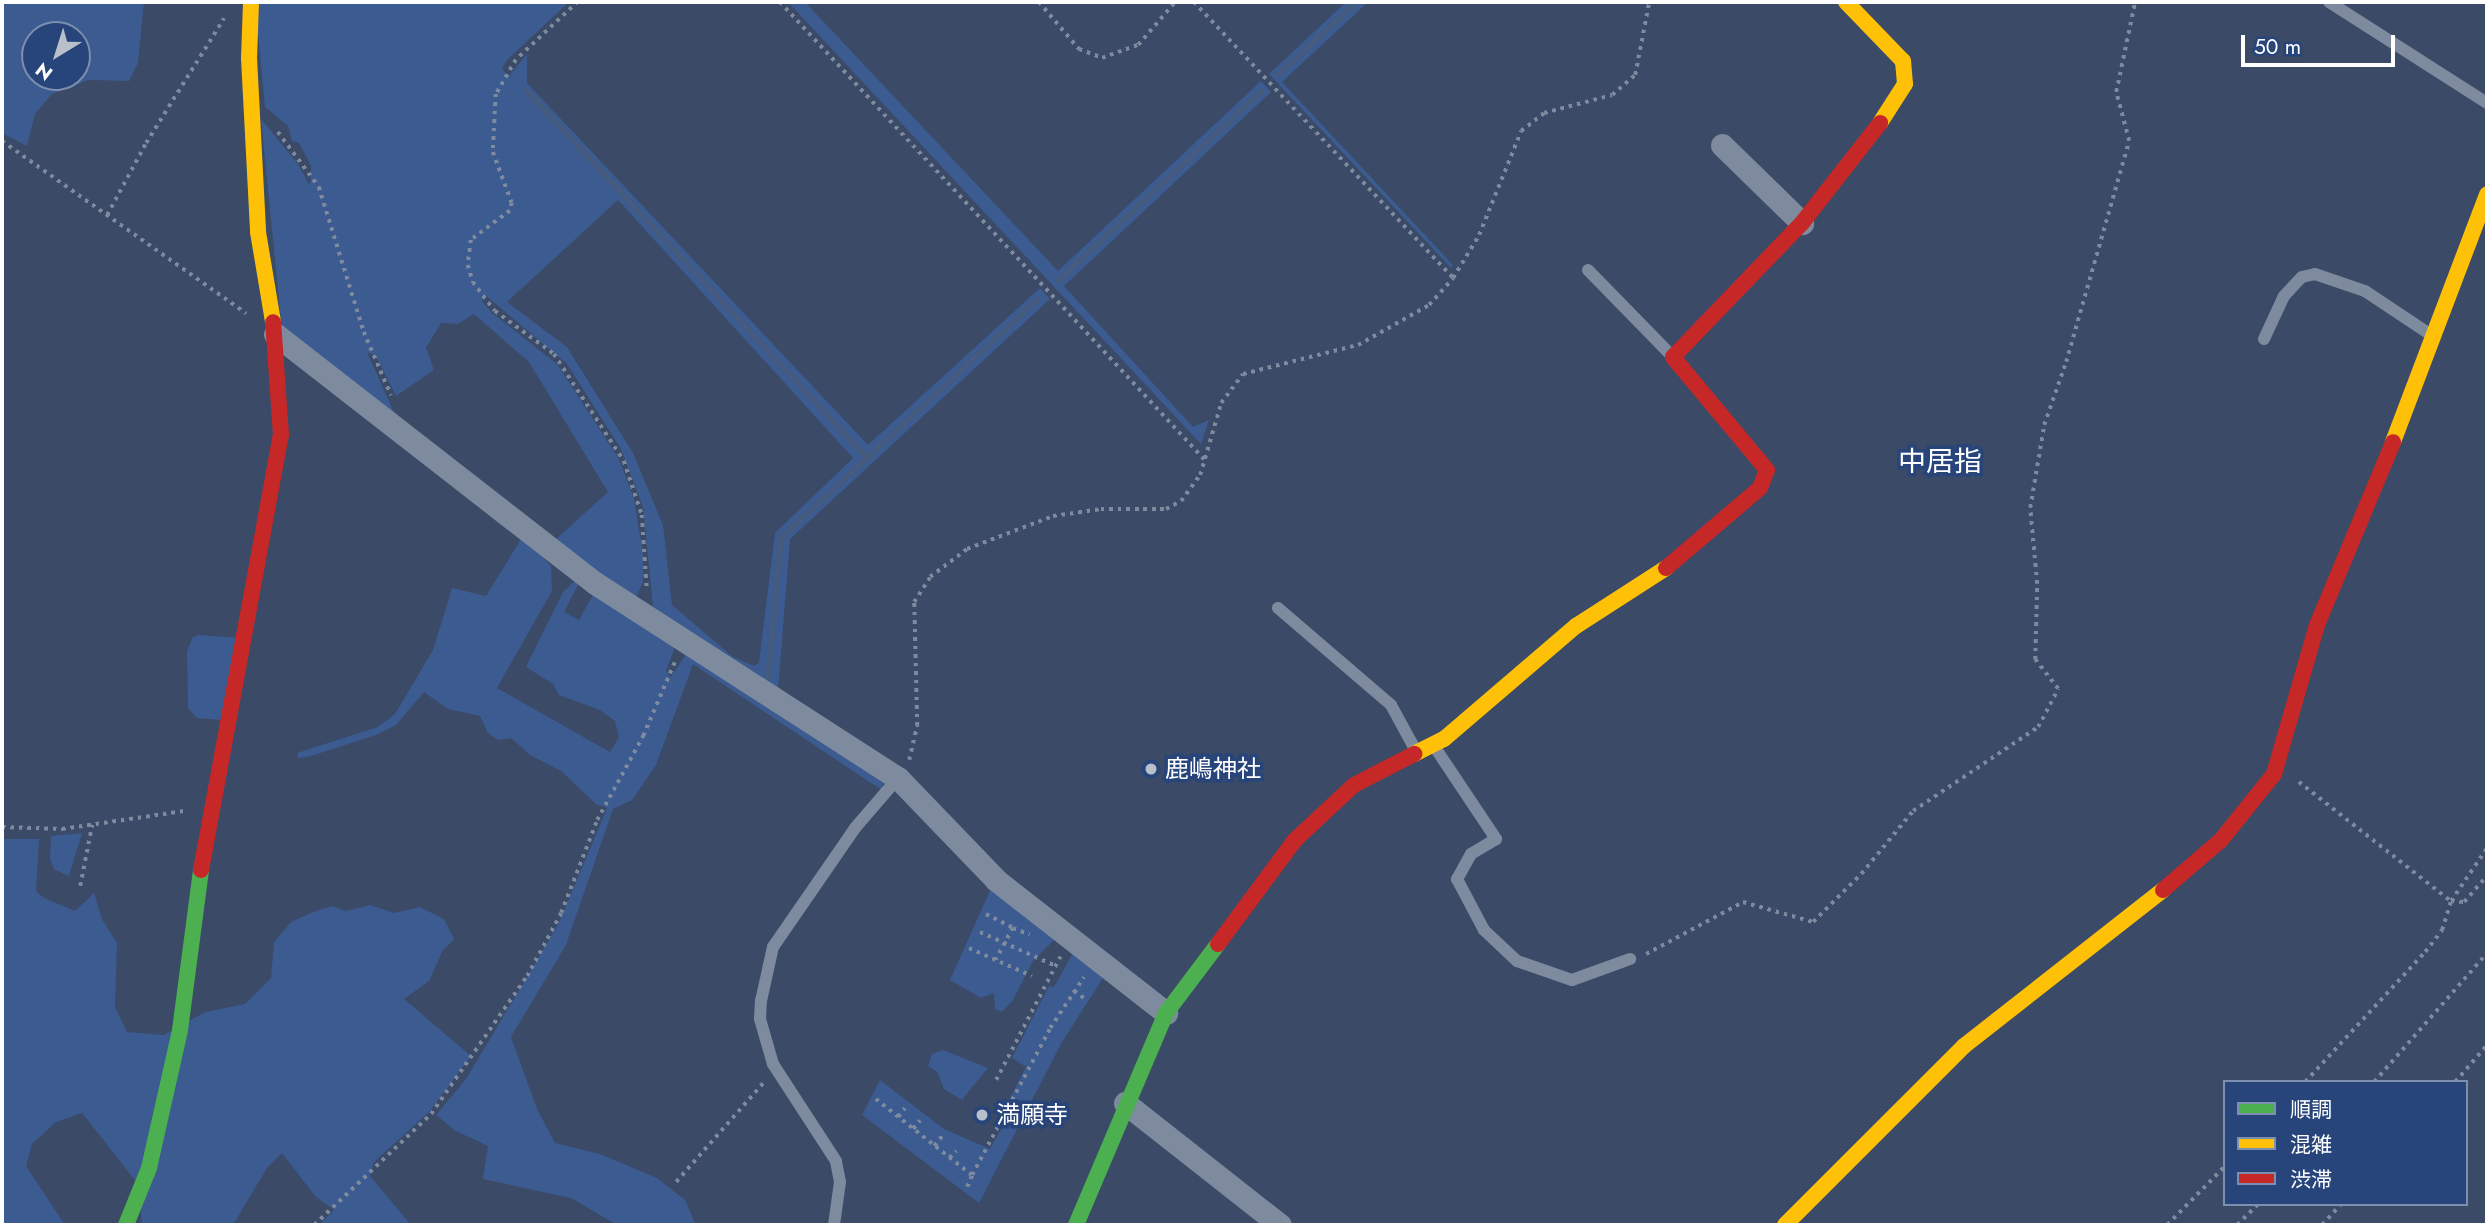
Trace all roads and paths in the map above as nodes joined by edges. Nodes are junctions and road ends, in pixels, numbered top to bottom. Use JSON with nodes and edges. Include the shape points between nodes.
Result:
{"nodes":[{"id":1,"x":251,"y":2,"type":"edge"},
{"id":2,"x":578,"y":2,"type":"edge"},
{"id":3,"x":780,"y":2,"type":"edge"},
{"id":4,"x":1039,"y":2,"type":"edge"},
{"id":5,"x":1175,"y":2,"type":"edge"},
{"id":6,"x":1194,"y":2,"type":"edge"},
{"id":7,"x":1649,"y":2,"type":"edge"},
{"id":8,"x":1846,"y":2,"type":"edge"},
{"id":9,"x":2136,"y":2,"type":"edge"},
{"id":10,"x":2329,"y":2,"type":"edge"},
{"id":11,"x":228,"y":13,"type":"dead end"},
{"id":12,"x":2487,"y":103,"type":"edge"},
{"id":13,"x":272,"y":125,"type":"dead end"},
{"id":14,"x":2,"y":141,"type":"edge"},
{"id":15,"x":1722,"y":145,"type":"dead end"},
{"id":16,"x":2487,"y":194,"type":"edge"},
{"id":17,"x":107,"y":215,"type":"junction"},
{"id":18,"x":1802,"y":223,"type":"junction"},
{"id":19,"x":1588,"y":270,"type":"dead end"},
{"id":20,"x":1453,"y":278,"type":"junction"},
{"id":21,"x":275,"y":334,"type":"junction"},
{"id":22,"x":2431,"y":335,"type":"junction"},
{"id":23,"x":2264,"y":339,"type":"dead end"},
{"id":24,"x":1673,"y":357,"type":"junction"},
{"id":25,"x":394,"y":401,"type":"dead end"},
{"id":26,"x":1206,"y":461,"type":"junction"},
{"id":27,"x":1278,"y":608,"type":"dead end"},
{"id":28,"x":642,"y":612,"type":"junction"},
{"id":29,"x":684,"y":640,"type":"junction"},
{"id":30,"x":1433,"y":744,"type":"junction"},
{"id":31,"x":1416,"y":751,"type":"junction"},
{"id":32,"x":2274,"y":774,"type":"junction"},
{"id":33,"x":898,"y":778,"type":"junction"},
{"id":34,"x":210,"y":807,"type":"junction"},
{"id":35,"x":92,"y":825,"type":"junction"},
{"id":36,"x":2,"y":827,"type":"edge"},
{"id":37,"x":2487,"y":848,"type":"edge"},
{"id":38,"x":2487,"y":876,"type":"edge"},
{"id":39,"x":80,"y":886,"type":"dead end"},
{"id":40,"x":2451,"y":901,"type":"junction"},
{"id":41,"x":986,"y":915,"type":"dead end"},
{"id":42,"x":1013,"y":928,"type":"junction"},
{"id":43,"x":980,"y":932,"type":"dead end"},
{"id":44,"x":1002,"y":943,"type":"junction"},
{"id":45,"x":1040,"y":943,"type":"dead end"},
{"id":46,"x":970,"y":948,"type":"dead end"},
{"id":47,"x":1064,"y":950,"type":"junction"},
{"id":48,"x":2487,"y":953,"type":"edge"},
{"id":49,"x":996,"y":960,"type":"junction"},
{"id":50,"x":1630,"y":960,"type":"joint"},
{"id":51,"x":1065,"y":963,"type":"dead end"},
{"id":52,"x":1056,"y":966,"type":"junction"},
{"id":53,"x":1075,"y":970,"type":"dead end"},
{"id":54,"x":1032,"y":976,"type":"dead end"},
{"id":55,"x":1074,"y":991,"type":"junction"},
{"id":56,"x":1084,"y":998,"type":"dead end"},
{"id":57,"x":1166,"y":1013,"type":"junction"},
{"id":58,"x":2487,"y":1045,"type":"edge"},
{"id":59,"x":776,"y":1069,"type":"junction"},
{"id":60,"x":996,"y":1080,"type":"dead end"},
{"id":61,"x":2307,"y":1080,"type":"edge"},
{"id":62,"x":2376,"y":1080,"type":"edge"},
{"id":63,"x":2457,"y":1080,"type":"edge"},
{"id":64,"x":876,"y":1099,"type":"dead end"},
{"id":65,"x":1125,"y":1103,"type":"junction"},
{"id":66,"x":905,"y":1108,"type":"dead end"},
{"id":67,"x":898,"y":1117,"type":"junction"},
{"id":68,"x":920,"y":1120,"type":"dead end"},
{"id":69,"x":913,"y":1129,"type":"junction"},
{"id":70,"x":942,"y":1136,"type":"dead end"},
{"id":71,"x":934,"y":1146,"type":"junction"},
{"id":72,"x":956,"y":1151,"type":"dead end"},
{"id":73,"x":949,"y":1158,"type":"junction"},
{"id":74,"x":2223,"y":1168,"type":"edge"},
{"id":75,"x":972,"y":1175,"type":"junction"},
{"id":76,"x":676,"y":1182,"type":"dead end"},
{"id":77,"x":967,"y":1187,"type":"dead end"},
{"id":78,"x":2256,"y":1206,"type":"edge"},
{"id":79,"x":2339,"y":1206,"type":"edge"},
{"id":80,"x":126,"y":1225,"type":"edge"},
{"id":81,"x":314,"y":1225,"type":"edge"},
{"id":82,"x":834,"y":1225,"type":"edge"},
{"id":83,"x":1076,"y":1225,"type":"edge"},
{"id":84,"x":1280,"y":1225,"type":"edge"},
{"id":85,"x":1785,"y":1225,"type":"edge"},
{"id":86,"x":2167,"y":1225,"type":"edge"},
{"id":87,"x":2237,"y":1225,"type":"edge"},
{"id":88,"x":2322,"y":1225,"type":"edge"}],
"edges":[{"from":1,"to":21,"type":"street","via":[[249,58],[258,232]]},
{"from":2,"to":28,"type":"path","via":[[516,60],[496,94],[493,152],[512,204],[510,211],[471,240],[468,265],[473,282],[495,310],[554,354],[624,461],[642,515],[647,551]]},
{"from":3,"to":26,"type":"path"},
{"from":4,"to":5,"type":"path","via":[[1079,49],[1102,58],[1138,46]]},
{"from":6,"to":20,"type":"path"},
{"from":7,"to":20,"type":"path","via":[[1635,75],[1612,94],[1544,113],[1521,131],[1487,216]]},
{"from":8,"to":18,"type":"street","via":[[1903,61],[1905,84],[1865,146]]},
{"from":9,"to":50,"type":"path","via":[[2116,92],[2129,141],[2044,425],[2030,508],[2037,584],[2035,660],[2058,689],[2038,727],[1913,811],[1861,874],[1813,922],[1743,902]]},
{"from":10,"to":12,"type":"lane"},
{"from":11,"to":17,"type":"path","via":[[146,143]]},
{"from":13,"to":25,"type":"path","via":[[307,165],[319,187],[364,332]]},
{"from":14,"to":17,"type":"path"},
{"from":15,"to":18,"type":"street"},
{"from":16,"to":22,"type":"street"},
{"from":17,"to":21,"type":"path"},
{"from":18,"to":24,"type":"street"},
{"from":19,"to":24,"type":"lane"},
{"from":20,"to":26,"type":"path","via":[[1429,306],[1358,345],[1242,374],[1221,404]]},
{"from":21,"to":28,"type":"street","via":[[404,430],[532,536]]},
{"from":21,"to":34,"type":"street","via":[[281,435]]},
{"from":22,"to":23,"type":"lane","via":[[2365,291],[2315,274],[2302,276],[2284,296]]},
{"from":22,"to":32,"type":"street","via":[[2386,460],[2317,625]]},
{"from":24,"to":30,"type":"street","via":[[1764,461],[1767,470],[1760,488],[1673,561],[1576,626],[1465,723]]},
{"from":26,"to":33,"type":"path","via":[[1192,488],[1166,509],[1101,509],[1053,516],[967,549],[930,577],[914,602],[917,726],[909,761]]},
{"from":27,"to":31,"type":"lane","via":[[1391,705]]},
{"from":28,"to":29,"type":"street"},
{"from":29,"to":33,"type":"street"},
{"from":29,"to":81,"type":"path","via":[[643,736],[597,820],[561,913],[527,976],[430,1114]]},
{"from":30,"to":31,"type":"street"},
{"from":30,"to":50,"type":"lane","via":[[1496,839],[1471,854],[1457,879],[1485,930],[1517,961],[1572,980]]},
{"from":31,"to":57,"type":"street","via":[[1354,785],[1314,820],[1268,873]]},
{"from":32,"to":40,"type":"path","via":[[2292,778]]},
{"from":32,"to":85,"type":"street","via":[[2221,840],[2104,940],[1964,1046]]},
{"from":33,"to":47,"type":"street"},
{"from":33,"to":59,"type":"lane","via":[[855,828],[773,947],[760,1019]]},
{"from":34,"to":35,"type":"path"},
{"from":34,"to":80,"type":"street","via":[[180,1030],[149,1168]]},
{"from":35,"to":36,"type":"path"},
{"from":35,"to":39,"type":"path"},
{"from":37,"to":40,"type":"path"},
{"from":38,"to":40,"type":"path","via":[[2464,902]]},
{"from":40,"to":61,"type":"path","via":[[2442,930],[2425,952]]},
{"from":41,"to":42,"type":"path"},
{"from":42,"to":44,"type":"path"},
{"from":42,"to":45,"type":"path"},
{"from":43,"to":44,"type":"path"},
{"from":44,"to":49,"type":"path"},
{"from":44,"to":52,"type":"path"},
{"from":46,"to":49,"type":"path"},
{"from":47,"to":51,"type":"path"},
{"from":47,"to":52,"type":"path"},
{"from":47,"to":57,"type":"street"},
{"from":48,"to":62,"type":"path"},
{"from":49,"to":54,"type":"path"},
{"from":52,"to":60,"type":"path"},
{"from":53,"to":55,"type":"path","via":[[1084,978]]},
{"from":55,"to":56,"type":"path"},
{"from":55,"to":75,"type":"path"},
{"from":57,"to":65,"type":"street"},
{"from":58,"to":63,"type":"path"},
{"from":59,"to":76,"type":"path"},
{"from":59,"to":82,"type":"lane","via":[[836,1161],[840,1182]]},
{"from":64,"to":67,"type":"path"},
{"from":65,"to":83,"type":"street"},
{"from":65,"to":84,"type":"street"},
{"from":66,"to":67,"type":"path"},
{"from":67,"to":69,"type":"path"},
{"from":68,"to":69,"type":"path"},
{"from":69,"to":71,"type":"path"},
{"from":70,"to":71,"type":"path"},
{"from":71,"to":73,"type":"path"},
{"from":72,"to":73,"type":"path"},
{"from":73,"to":75,"type":"path"},
{"from":74,"to":86,"type":"path"},
{"from":75,"to":77,"type":"path"},
{"from":78,"to":87,"type":"path"},
{"from":79,"to":88,"type":"path"}]}
